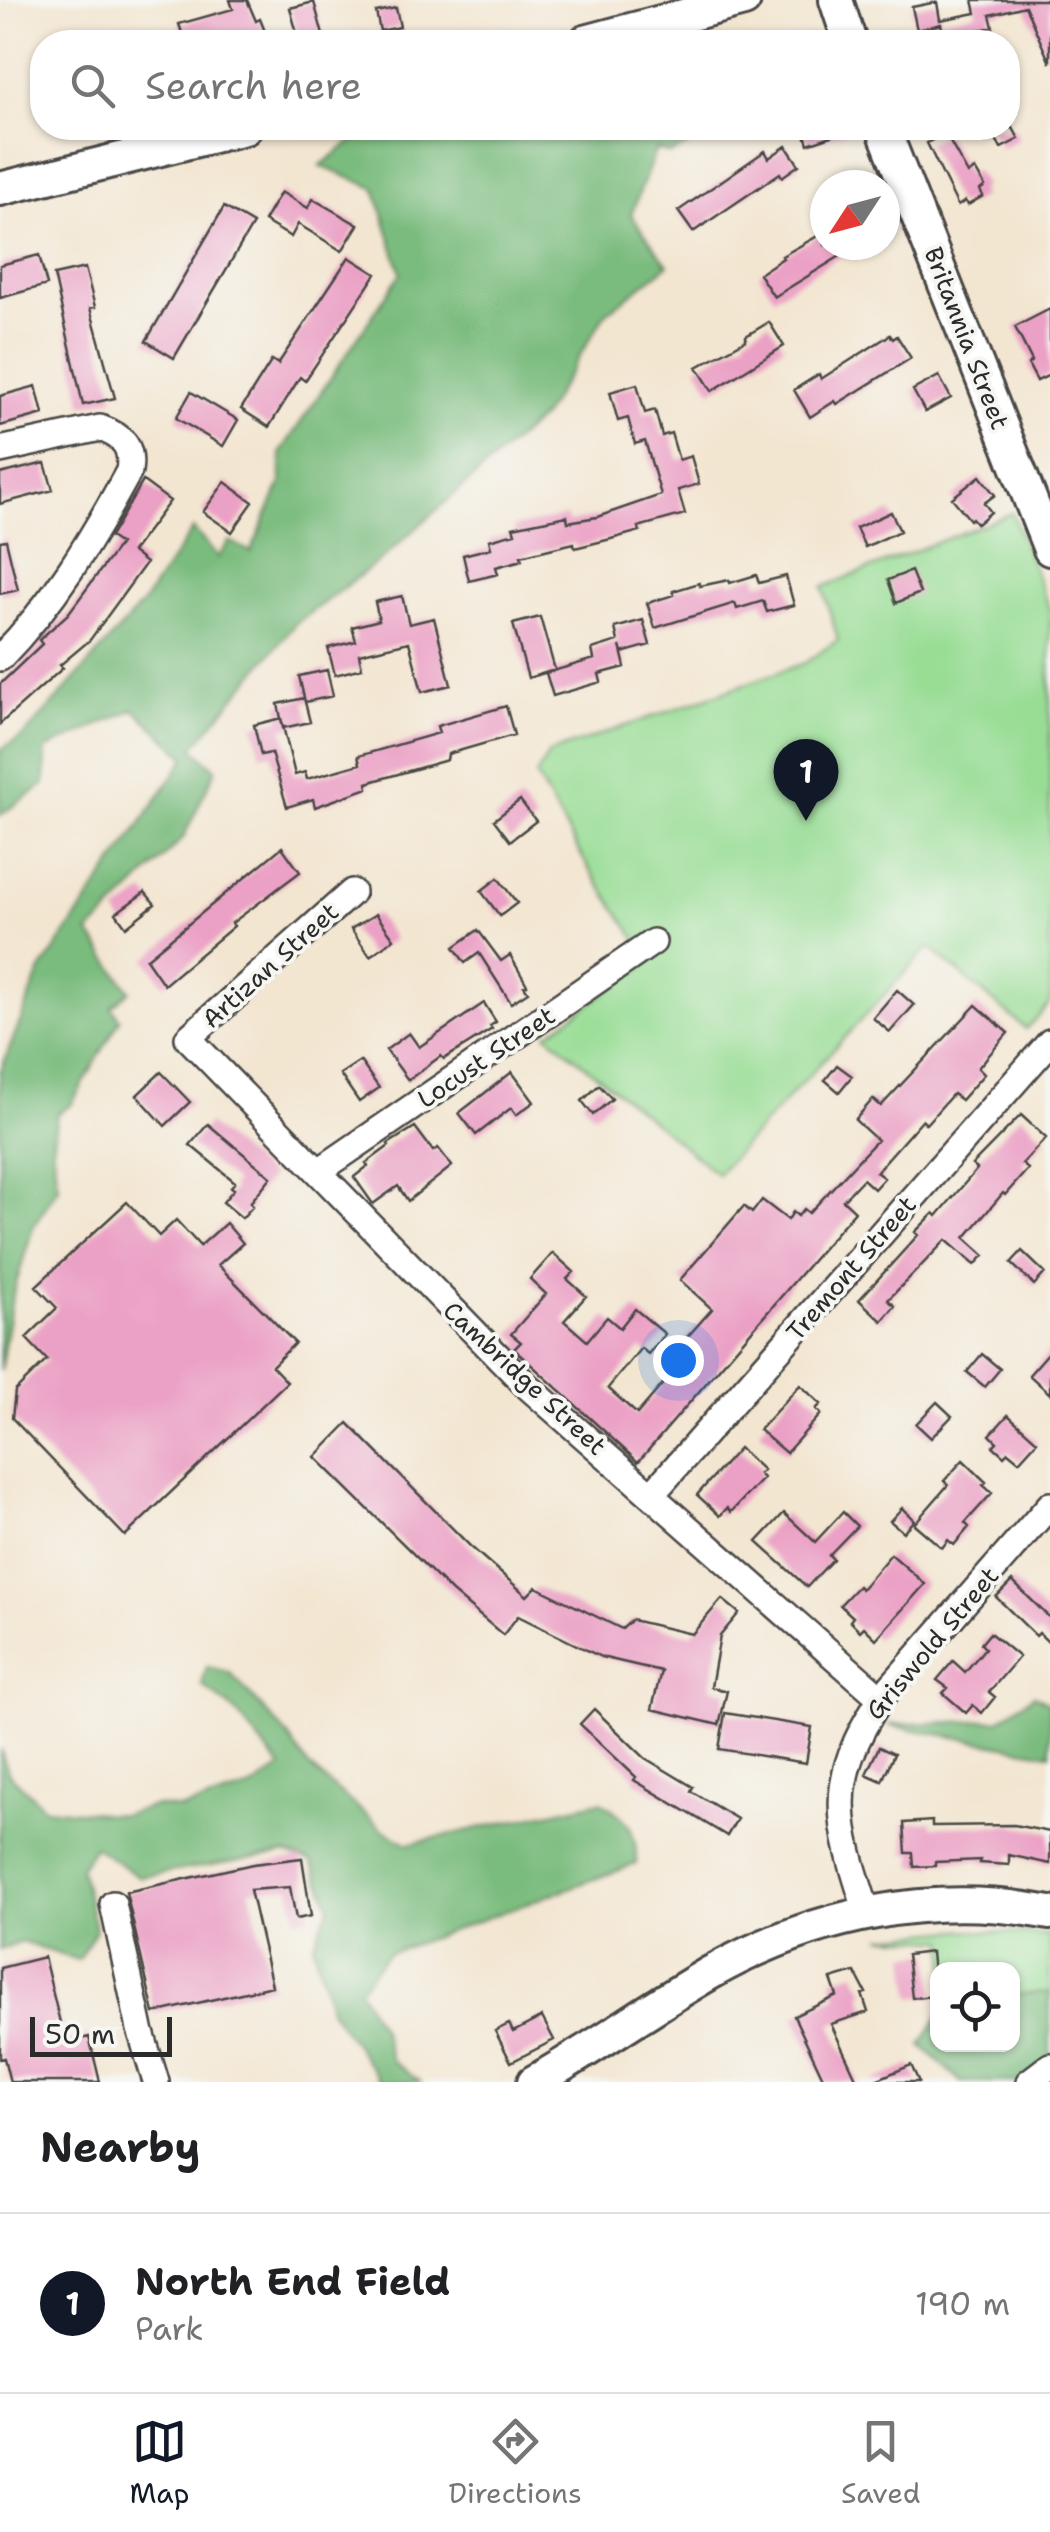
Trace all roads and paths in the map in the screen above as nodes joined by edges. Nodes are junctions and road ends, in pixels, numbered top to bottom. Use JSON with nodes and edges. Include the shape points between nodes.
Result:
{"nodes":[{"id":1,"x":744,"y":0,"type":"edge"},
{"id":2,"x":836,"y":0,"type":"edge"},
{"id":3,"x":631,"y":30,"type":"edge"},
{"id":4,"x":846,"y":30,"type":"edge"},
{"id":5,"x":197,"y":140,"type":"edge"},
{"id":6,"x":888,"y":140,"type":"edge"},
{"id":7,"x":0,"y":190,"type":"edge"},
{"id":8,"x":0,"y":450,"type":"edge"},
{"id":9,"x":1050,"y":549,"type":"edge"},
{"id":10,"x":0,"y":658,"type":"edge"},
{"id":11,"x":352,"y":892,"type":"dead end"},
{"id":12,"x":654,"y":942,"type":"dead end"},
{"id":13,"x":188,"y":1038,"type":"joint"},
{"id":14,"x":1050,"y":1042,"type":"edge"},
{"id":15,"x":319,"y":1172,"type":"junction"},
{"id":16,"x":652,"y":1494,"type":"junction"},
{"id":17,"x":1050,"y":1504,"type":"edge"},
{"id":18,"x":881,"y":1698,"type":"junction"},
{"id":19,"x":113,"y":1904,"type":"dead end"},
{"id":20,"x":867,"y":1912,"type":"junction"},
{"id":21,"x":1050,"y":1913,"type":"edge"},
{"id":22,"x":1050,"y":2066,"type":"edge"},
{"id":23,"x":156,"y":2082,"type":"edge"},
{"id":24,"x":534,"y":2082,"type":"edge"},
{"id":25,"x":1029,"y":2082,"type":"edge"}],
"edges":[{"from":1,"to":3,"type":"main road"},
{"from":2,"to":4,"type":"main road"},
{"from":5,"to":7,"type":"main road"},
{"from":6,"to":9,"type":"main road","name":"Britannia Street"},
{"from":8,"to":10,"type":"street","via":[[100,428],[114,432],[131,456],[129,471],[76,564]]},
{"from":11,"to":13,"type":"street","name":"Artizan Street"},
{"from":12,"to":15,"type":"street","name":"Locust Street"},
{"from":13,"to":15,"type":"street","name":"Cambridge Street"},
{"from":14,"to":16,"type":"street","name":"Tremont Street"},
{"from":15,"to":16,"type":"street","name":"Cambridge Street","via":[[526,1385]]},
{"from":16,"to":18,"type":"street","name":"Cambridge Street"},
{"from":17,"to":18,"type":"street","name":"Griswold Street"},
{"from":18,"to":20,"type":"street","name":"Griswold Street","via":[[862,1728],[841,1787],[840,1816]]},
{"from":19,"to":23,"type":"street"},
{"from":20,"to":21,"type":"main road","via":[[952,1904]]},
{"from":20,"to":24,"type":"main road","via":[[788,1936],[713,1972]]},
{"from":22,"to":25,"type":"street"}]}
